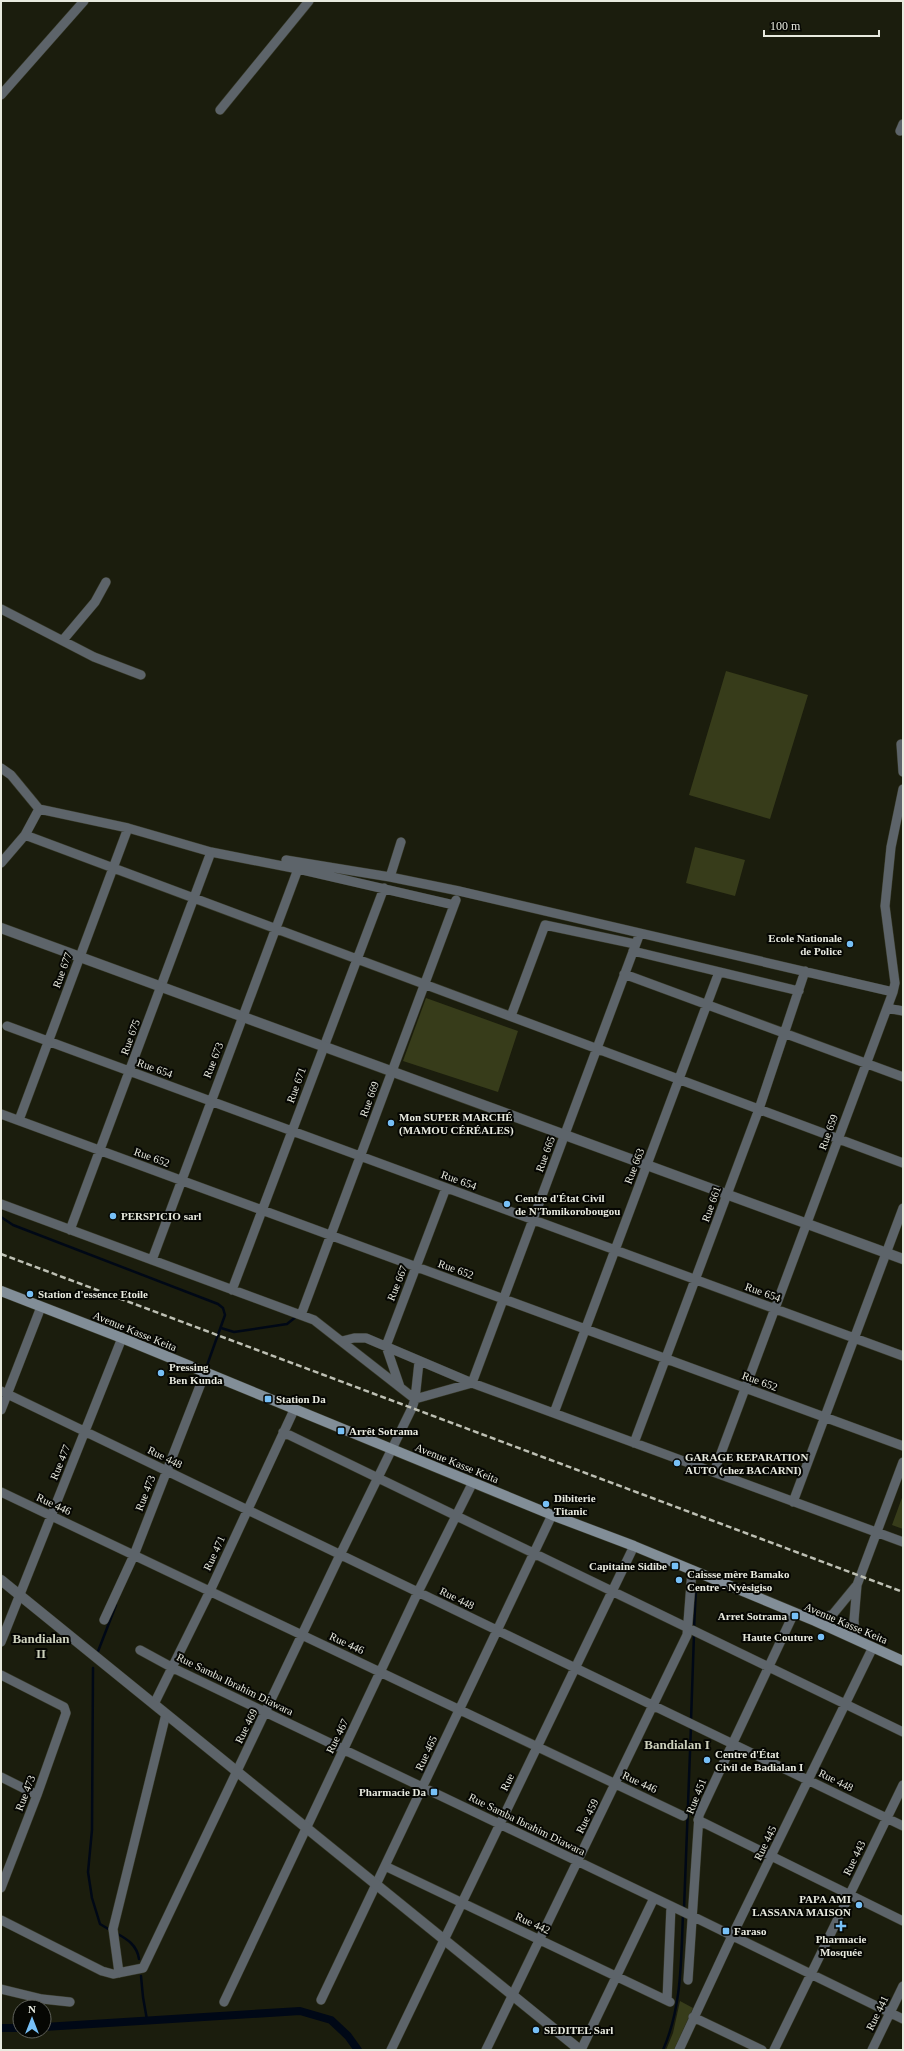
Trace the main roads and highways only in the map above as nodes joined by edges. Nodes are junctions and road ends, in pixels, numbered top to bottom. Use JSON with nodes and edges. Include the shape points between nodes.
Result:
{"nodes":[{"id":1,"x":1,"y":1291,"type":"edge"},
{"id":2,"x":903,"y":1661,"type":"edge"}],
"edges":[{"from":1,"to":2,"type":"main road","name":"Avenue Kasse Keita","via":[[122,1338],[392,1451],[634,1546],[815,1621]]}]}
